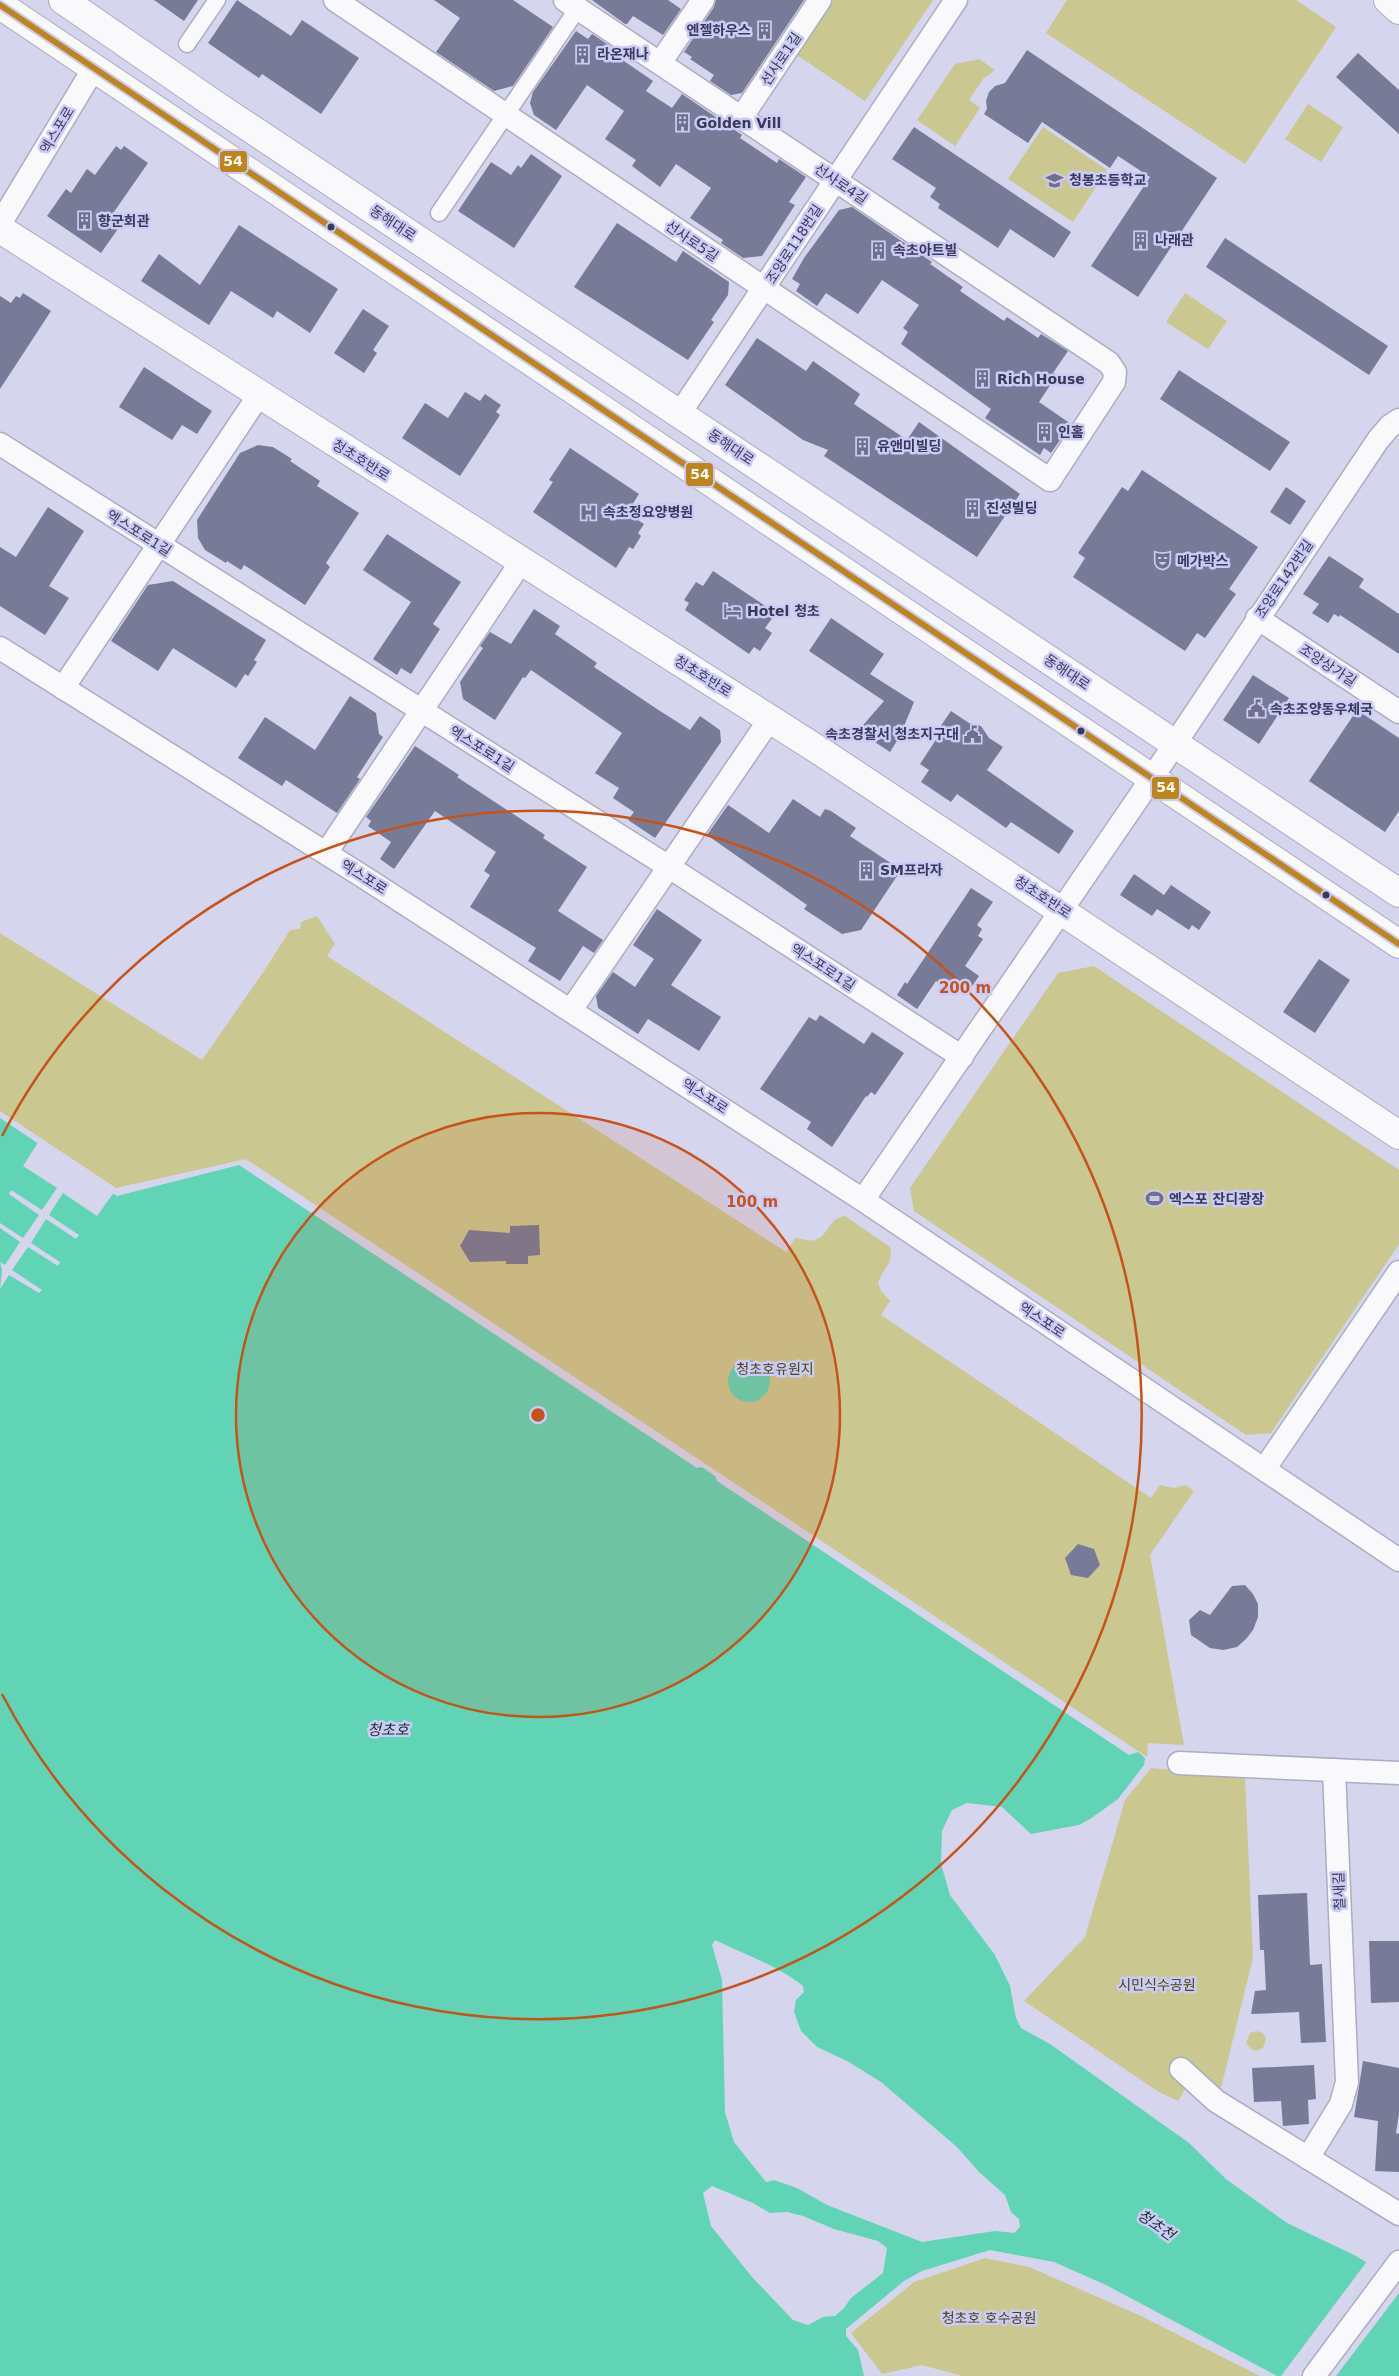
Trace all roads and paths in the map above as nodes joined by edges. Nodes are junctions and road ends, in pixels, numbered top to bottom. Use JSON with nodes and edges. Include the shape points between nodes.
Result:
{"nodes":[{"id":1,"x":63,"y":0,"type":"edge"},
{"id":2,"x":217,"y":0,"type":"edge"},
{"id":3,"x":334,"y":0,"type":"edge"},
{"id":4,"x":703,"y":0,"type":"edge"},
{"id":5,"x":820,"y":0,"type":"edge"},
{"id":6,"x":956,"y":0,"type":"edge"},
{"id":7,"x":1388,"y":0,"type":"edge"},
{"id":8,"x":575,"y":3,"type":"edge"},
{"id":9,"x":0,"y":5,"type":"edge"},
{"id":10,"x":1399,"y":10,"type":"edge"},
{"id":11,"x":114,"y":36,"type":"junction"},
{"id":12,"x":187,"y":44,"type":"dead end"},
{"id":13,"x":660,"y":64,"type":"junction"},
{"id":14,"x":94,"y":68,"type":"junction"},
{"id":15,"x":504,"y":115,"type":"junction"},
{"id":16,"x":741,"y":118,"type":"junction"},
{"id":17,"x":835,"y":180,"type":"junction"},
{"id":18,"x":438,"y":213,"type":"dead end"},
{"id":19,"x":0,"y":224,"type":"edge"},
{"id":20,"x":0,"y":229,"type":"edge"},
{"id":21,"x":764,"y":289,"type":"junction"},
{"id":22,"x":259,"y":395,"type":"junction"},
{"id":23,"x":680,"y":413,"type":"junction"},
{"id":24,"x":1399,"y":420,"type":"edge"},
{"id":25,"x":0,"y":444,"type":"edge"},
{"id":26,"x":1050,"y":480,"type":"joint"},
{"id":27,"x":158,"y":545,"type":"junction"},
{"id":28,"x":521,"y":562,"type":"junction"},
{"id":29,"x":1258,"y":618,"type":"junction"},
{"id":30,"x":0,"y":648,"type":"edge"},
{"id":31,"x":63,"y":688,"type":"junction"},
{"id":32,"x":420,"y":710,"type":"junction"},
{"id":33,"x":1399,"y":712,"type":"edge"},
{"id":34,"x":770,"y":719,"type":"junction"},
{"id":35,"x":1175,"y":744,"type":"junction"},
{"id":36,"x":1152,"y":778,"type":"junction"},
{"id":37,"x":326,"y":854,"type":"junction"},
{"id":38,"x":669,"y":867,"type":"junction"},
{"id":39,"x":1399,"y":893,"type":"edge"},
{"id":40,"x":1063,"y":910,"type":"junction"},
{"id":41,"x":1399,"y":944,"type":"edge"},
{"id":42,"x":571,"y":1010,"type":"junction"},
{"id":43,"x":962,"y":1057,"type":"junction"},
{"id":44,"x":1399,"y":1135,"type":"edge"},
{"id":45,"x":863,"y":1200,"type":"junction"},
{"id":46,"x":1399,"y":1272,"type":"edge"},
{"id":47,"x":1265,"y":1468,"type":"junction"},
{"id":48,"x":1399,"y":1560,"type":"edge"},
{"id":49,"x":1179,"y":1763,"type":"dead end"},
{"id":50,"x":1334,"y":1770,"type":"junction"},
{"id":51,"x":1399,"y":1773,"type":"edge"},
{"id":52,"x":1181,"y":2069,"type":"dead end"},
{"id":53,"x":1308,"y":2158,"type":"junction"},
{"id":54,"x":1399,"y":2214,"type":"edge"},
{"id":55,"x":1399,"y":2262,"type":"edge"},
{"id":56,"x":1314,"y":2376,"type":"edge"}],
"edges":[{"from":1,"to":11,"type":"main road","name":"동해대로"},
{"from":2,"to":12,"type":"street"},
{"from":3,"to":15,"type":"street","name":"선사로5길"},
{"from":4,"to":13,"type":"street"},
{"from":5,"to":16,"type":"street","name":"선사로1길"},
{"from":6,"to":17,"type":"street","name":"조양로118번길"},
{"from":7,"to":10,"type":"main road"},
{"from":8,"to":13,"type":"street","name":"선사로4길"},
{"from":8,"to":15,"type":"street"},
{"from":9,"to":14,"type":"main road"},
{"from":11,"to":14,"type":"main road","name":"엑스포로"},
{"from":11,"to":23,"type":"main road","name":"동해대로"},
{"from":13,"to":16,"type":"street","name":"선사로4길"},
{"from":14,"to":19,"type":"street","name":"엑스포로"},
{"from":14,"to":36,"type":"main road"},
{"from":15,"to":18,"type":"street"},
{"from":15,"to":21,"type":"street","name":"선사로5길"},
{"from":16,"to":17,"type":"street","name":"선사로4길"},
{"from":17,"to":21,"type":"street","name":"조양로118번길"},
{"from":17,"to":26,"type":"street","name":"선사로4길","via":[[1109,363],[1115,372],[1114,382]]},
{"from":20,"to":22,"type":"main road","name":"청초호반로"},
{"from":21,"to":23,"type":"street","name":"조양로118번길"},
{"from":21,"to":26,"type":"street","name":"선사로5길"},
{"from":22,"to":27,"type":"street"},
{"from":22,"to":28,"type":"main road","name":"청초호반로"},
{"from":23,"to":35,"type":"main road","name":"동해대로"},
{"from":24,"to":29,"type":"street","name":"조양로142번길","via":[[1384,432]]},
{"from":25,"to":27,"type":"street","name":"엑스포로1길"},
{"from":27,"to":31,"type":"street"},
{"from":27,"to":32,"type":"street","name":"엑스포로1길"},
{"from":28,"to":32,"type":"street"},
{"from":28,"to":34,"type":"main road","name":"청초호반로"},
{"from":29,"to":33,"type":"street","name":"조양상가길"},
{"from":29,"to":35,"type":"street","name":"조양로142번길"},
{"from":30,"to":31,"type":"street","name":"엑스포로"},
{"from":31,"to":37,"type":"street","name":"엑스포로"},
{"from":32,"to":37,"type":"street"},
{"from":32,"to":38,"type":"street","name":"엑스포로1길"},
{"from":34,"to":38,"type":"street"},
{"from":34,"to":40,"type":"main road","name":"청초호반로"},
{"from":35,"to":36,"type":"street","name":"조양로142번길"},
{"from":35,"to":39,"type":"main road","name":"동해대로"},
{"from":36,"to":40,"type":"street","name":"조양로142번길"},
{"from":36,"to":41,"type":"main road"},
{"from":37,"to":42,"type":"street","name":"엑스포로"},
{"from":38,"to":42,"type":"street"},
{"from":38,"to":43,"type":"street","name":"엑스포로1길"},
{"from":40,"to":43,"type":"street","name":"조양로142번길"},
{"from":40,"to":44,"type":"main road","name":"청초호반로"},
{"from":42,"to":45,"type":"street","name":"엑스포로"},
{"from":43,"to":45,"type":"street","name":"조양로142번길"},
{"from":45,"to":47,"type":"street","name":"엑스포로"},
{"from":46,"to":47,"type":"street"},
{"from":47,"to":48,"type":"street","name":"엑스포로"},
{"from":49,"to":50,"type":"street"},
{"from":50,"to":51,"type":"street"},
{"from":50,"to":53,"type":"street","name":"철새길","via":[[1347,2082],[1341,2104]]},
{"from":52,"to":53,"type":"street","via":[[1216,2101]]},
{"from":53,"to":54,"type":"street"},
{"from":55,"to":56,"type":"street"}]}
